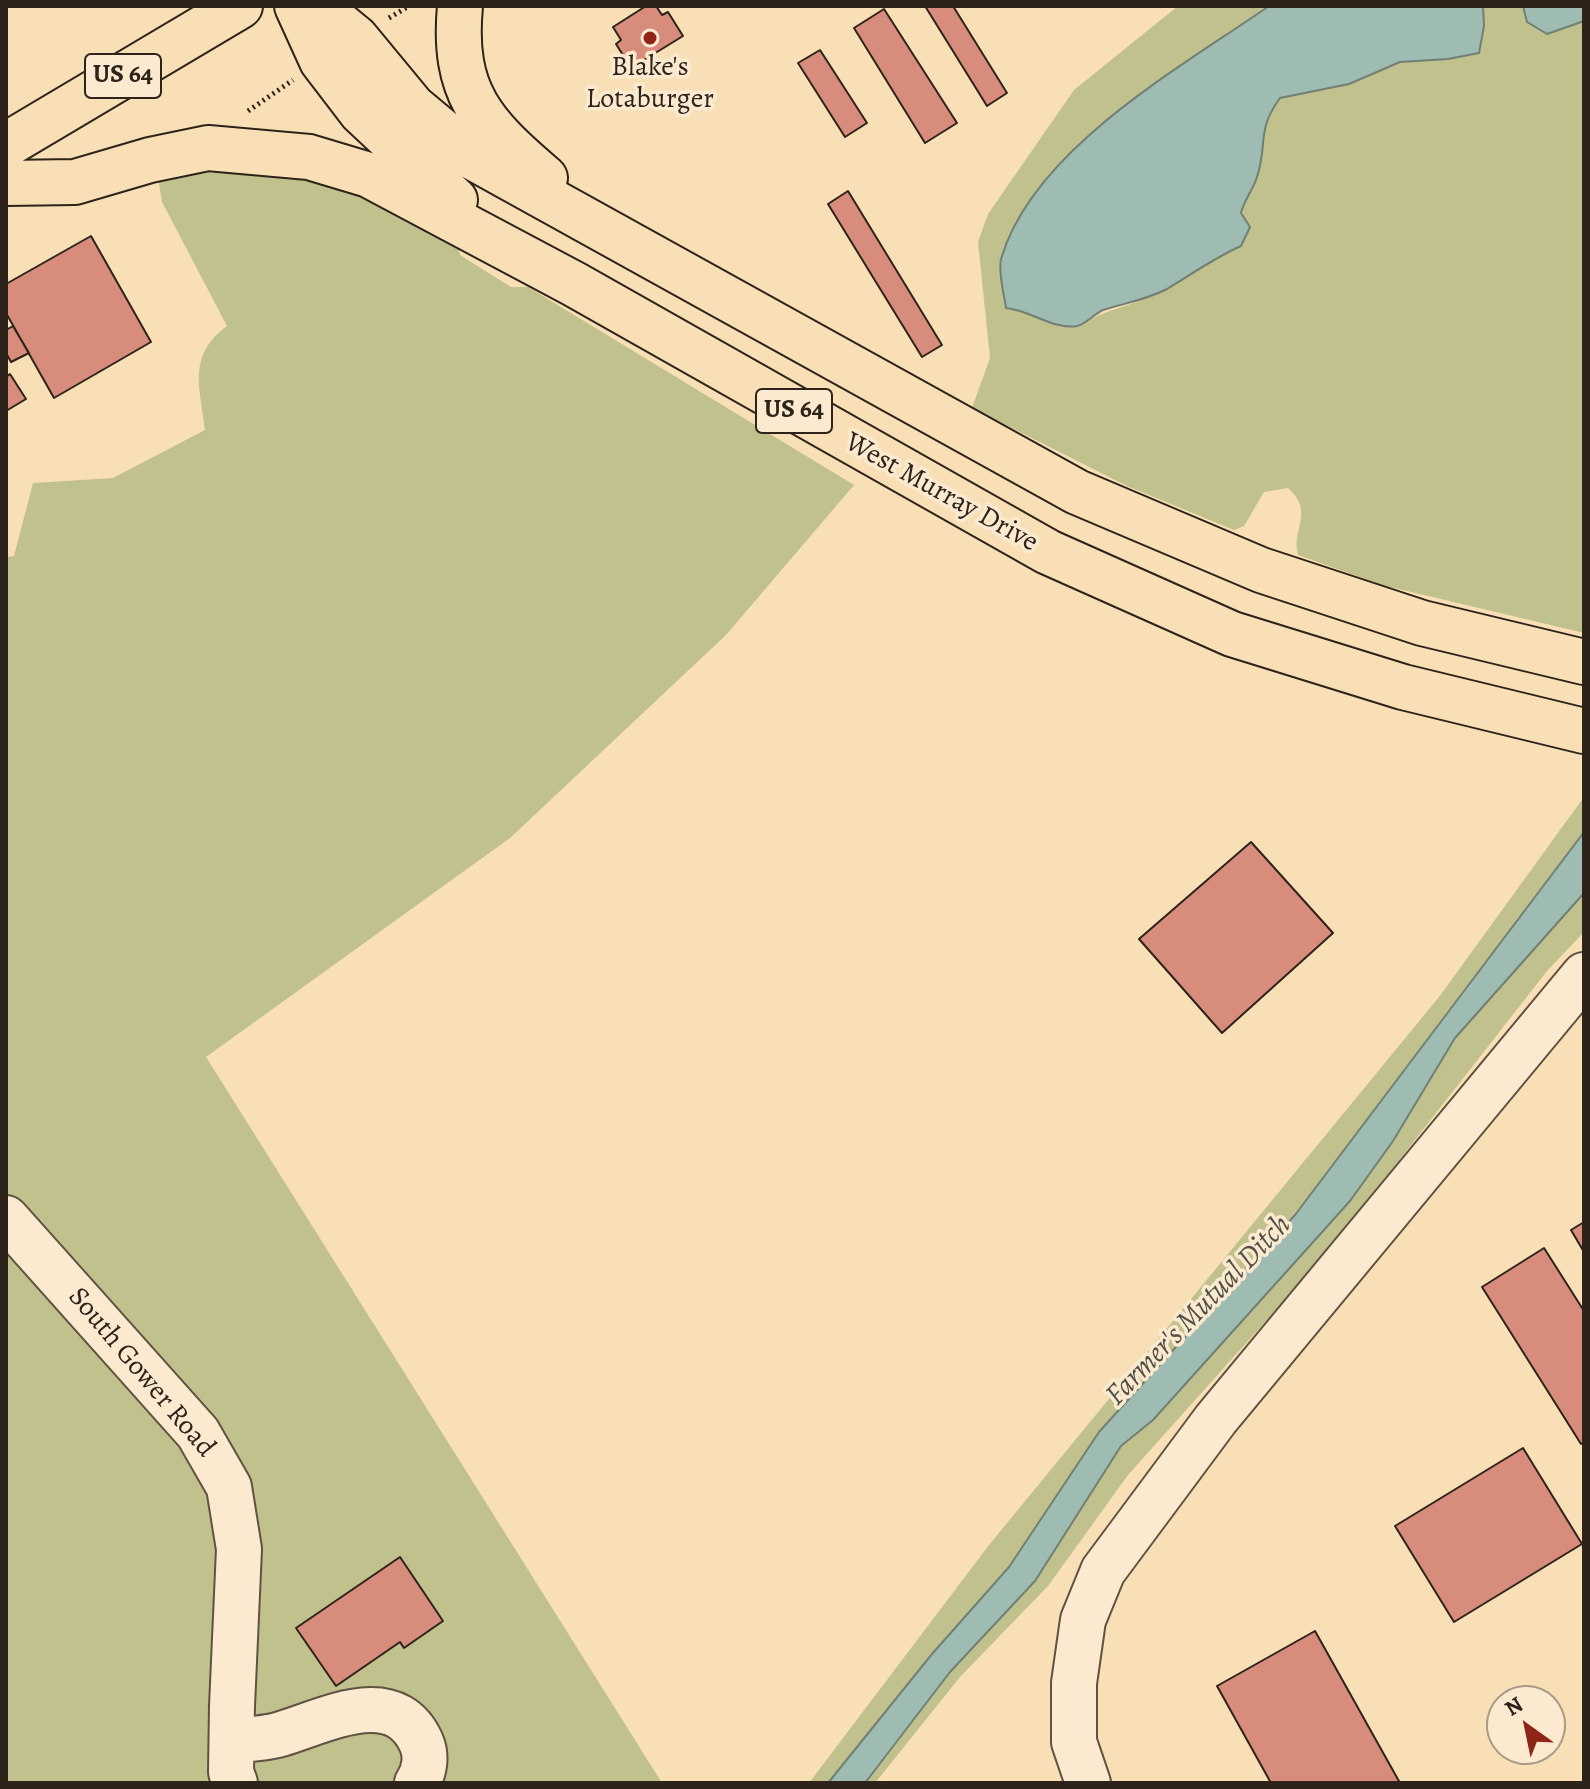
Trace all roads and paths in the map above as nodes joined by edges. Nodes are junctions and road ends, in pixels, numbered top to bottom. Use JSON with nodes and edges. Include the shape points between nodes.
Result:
{"nodes":[{"id":1,"x":240,"y":6,"type":"edge"},
{"id":2,"x":297,"y":6,"type":"edge"},
{"id":3,"x":317,"y":6,"type":"edge"},
{"id":4,"x":460,"y":6,"type":"edge"},
{"id":5,"x":303,"y":72,"type":"dead end"},
{"id":6,"x":248,"y":111,"type":"dead end"},
{"id":7,"x":6,"y":145,"type":"edge"},
{"id":8,"x":6,"y":183,"type":"edge"},
{"id":9,"x":620,"y":242,"type":"junction"},
{"id":10,"x":574,"y":284,"type":"junction"},
{"id":11,"x":1584,"y":662,"type":"edge"},
{"id":12,"x":1584,"y":731,"type":"edge"},
{"id":13,"x":1584,"y":975,"type":"edge"},
{"id":14,"x":6,"y":1218,"type":"edge"},
{"id":15,"x":232,"y":1740,"type":"junction"},
{"id":16,"x":235,"y":1783,"type":"edge"},
{"id":17,"x":417,"y":1783,"type":"edge"},
{"id":18,"x":1088,"y":1783,"type":"edge"}],
"edges":[{"from":1,"to":7,"type":"highway","number":"US 64"},
{"from":2,"to":10,"type":"highway","via":[[322,61],[389,141],[442,190]]},
{"from":3,"to":9,"type":"highway","number":"US 64","via":[[356,38],[413,107],[474,158]]},
{"from":4,"to":9,"type":"highway","via":[[458,57],[466,86],[486,122]]},
{"from":5,"to":6,"type":"path"},
{"from":8,"to":10,"type":"highway","name":"West Murray Drive","number":"US 64","via":[[75,182],[208,148],[309,157],[369,175]]},
{"from":9,"to":11,"type":"highway","number":"US 64","via":[[1077,492],[1261,570],[1422,623]]},
{"from":10,"to":12,"type":"highway","name":"West Murray Drive","number":"US 64","via":[[1048,552],[1232,634],[1403,687]]},
{"from":13,"to":18,"type":"lane","via":[[1216,1419],[1103,1571],[1083,1620],[1074,1683],[1074,1742]]},
{"from":14,"to":15,"type":"lane","name":"South Gower Road","via":[[198,1433],[229,1487],[239,1549]]},
{"from":15,"to":16,"type":"lane","name":"South Gower Road"},
{"from":15,"to":17,"type":"lane","via":[[278,1736],[352,1711],[378,1709],[414,1727],[424,1749]]}]}
